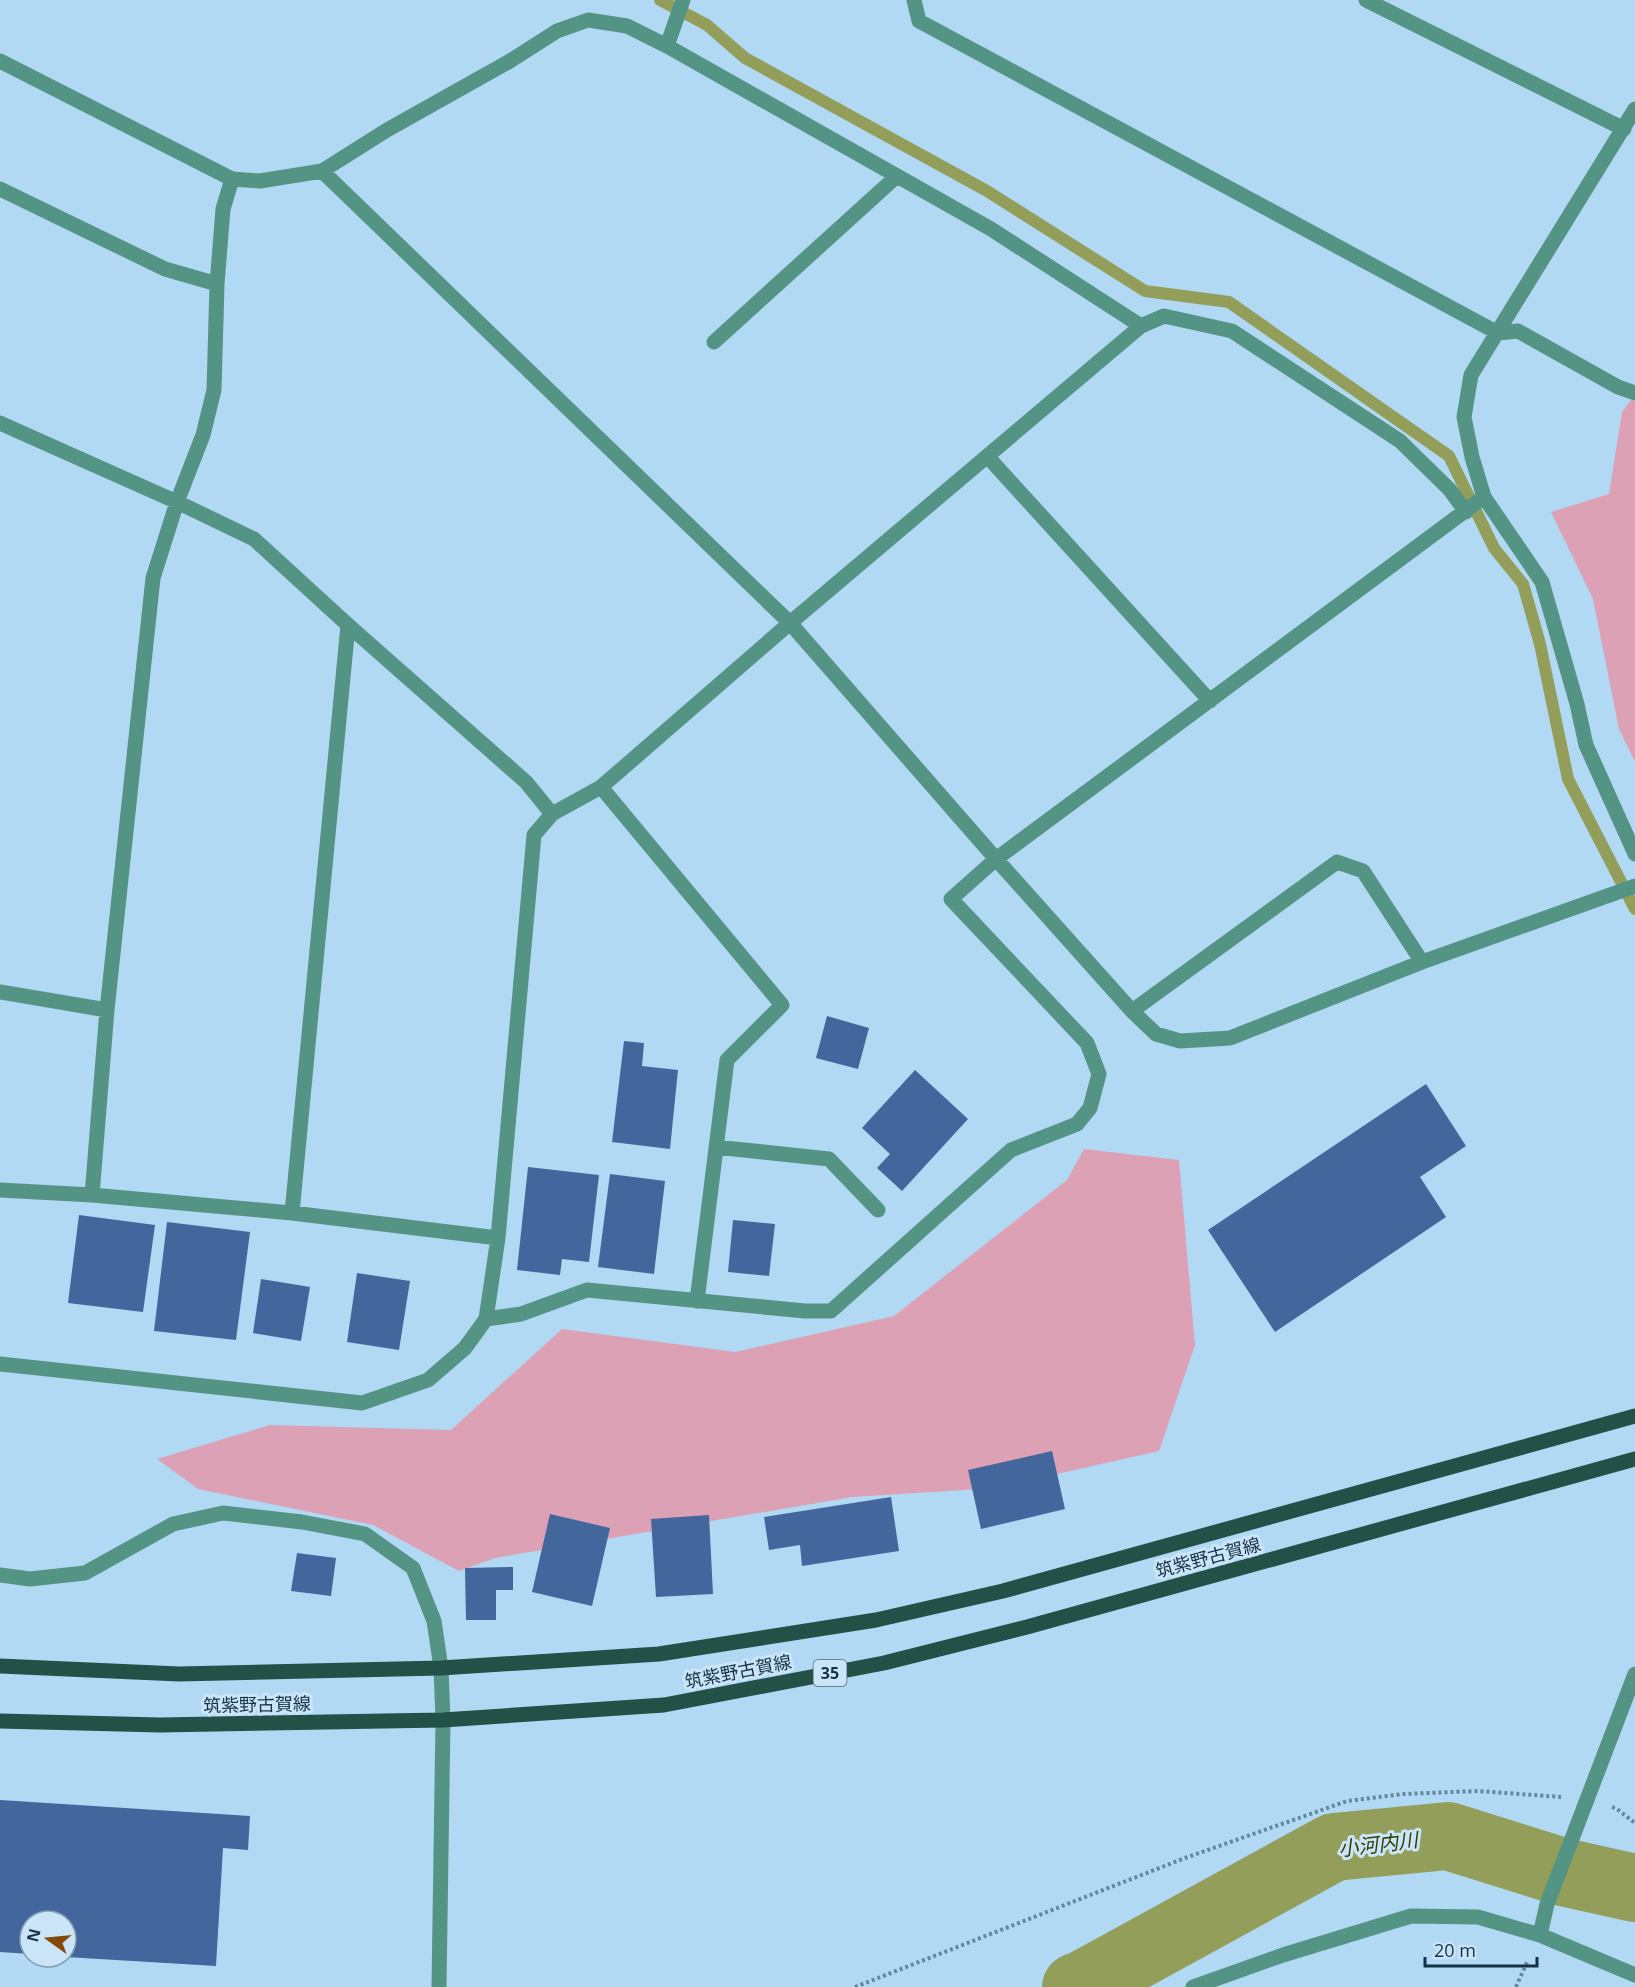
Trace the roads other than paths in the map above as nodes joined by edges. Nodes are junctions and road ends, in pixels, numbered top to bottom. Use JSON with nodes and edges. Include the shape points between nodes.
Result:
{"nodes":[{"id":1,"x":683,"y":0,"type":"edge"},
{"id":2,"x":914,"y":0,"type":"edge"},
{"id":3,"x":1366,"y":0,"type":"edge"},
{"id":4,"x":668,"y":46,"type":"junction"},
{"id":5,"x":0,"y":62,"type":"edge"},
{"id":6,"x":1635,"y":109,"type":"edge"},
{"id":7,"x":1624,"y":129,"type":"junction"},
{"id":8,"x":322,"y":171,"type":"junction"},
{"id":9,"x":897,"y":176,"type":"junction"},
{"id":10,"x":232,"y":179,"type":"junction"},
{"id":11,"x":0,"y":189,"type":"edge"},
{"id":12,"x":217,"y":284,"type":"junction"},
{"id":13,"x":1141,"y":326,"type":"junction"},
{"id":14,"x":1498,"y":333,"type":"junction"},
{"id":15,"x":714,"y":342,"type":"dead end"},
{"id":16,"x":1635,"y":393,"type":"edge"},
{"id":17,"x":0,"y":423,"type":"edge"},
{"id":18,"x":987,"y":456,"type":"junction"},
{"id":19,"x":1484,"y":497,"type":"junction"},
{"id":20,"x":177,"y":502,"type":"junction"},
{"id":21,"x":1466,"y":512,"type":"junction"},
{"id":22,"x":790,"y":623,"type":"junction"},
{"id":23,"x":348,"y":626,"type":"junction"},
{"id":24,"x":1210,"y":701,"type":"junction"},
{"id":25,"x":602,"y":787,"type":"junction"},
{"id":26,"x":552,"y":814,"type":"junction"},
{"id":27,"x":1635,"y":854,"type":"edge"},
{"id":28,"x":996,"y":859,"type":"junction"},
{"id":29,"x":1635,"y":886,"type":"edge"},
{"id":30,"x":1422,"y":962,"type":"junction"},
{"id":31,"x":0,"y":992,"type":"edge"},
{"id":32,"x":107,"y":1010,"type":"junction"},
{"id":33,"x":1132,"y":1011,"type":"junction"},
{"id":34,"x":716,"y":1147,"type":"junction"},
{"id":35,"x":0,"y":1190,"type":"edge"},
{"id":36,"x":92,"y":1195,"type":"junction"},
{"id":37,"x":878,"y":1210,"type":"dead end"},
{"id":38,"x":292,"y":1214,"type":"junction"},
{"id":39,"x":498,"y":1238,"type":"junction"},
{"id":40,"x":697,"y":1301,"type":"junction"},
{"id":41,"x":486,"y":1319,"type":"junction"},
{"id":42,"x":0,"y":1364,"type":"edge"},
{"id":43,"x":1635,"y":1416,"type":"edge"},
{"id":44,"x":1635,"y":1459,"type":"edge"},
{"id":45,"x":0,"y":1575,"type":"edge"},
{"id":46,"x":0,"y":1666,"type":"edge"},
{"id":47,"x":441,"y":1668,"type":"junction"},
{"id":48,"x":1635,"y":1674,"type":"edge"},
{"id":49,"x":443,"y":1720,"type":"junction"},
{"id":50,"x":0,"y":1721,"type":"edge"},
{"id":51,"x":1540,"y":1935,"type":"junction"},
{"id":52,"x":1635,"y":1975,"type":"edge"},
{"id":53,"x":439,"y":1987,"type":"edge"},
{"id":54,"x":1193,"y":1987,"type":"edge"}],
"edges":[{"from":1,"to":4,"type":"street"},
{"from":2,"to":14,"type":"street","via":[[920,21]]},
{"from":3,"to":7,"type":"street"},
{"from":4,"to":8,"type":"street","via":[[627,26],[588,20],[557,31]]},
{"from":4,"to":9,"type":"street"},
{"from":5,"to":10,"type":"street"},
{"from":6,"to":7,"type":"street"},
{"from":7,"to":14,"type":"street"},
{"from":8,"to":10,"type":"street","via":[[260,181]]},
{"from":8,"to":22,"type":"street"},
{"from":9,"to":13,"type":"street","via":[[991,229]]},
{"from":9,"to":15,"type":"street"},
{"from":10,"to":12,"type":"street","via":[[223,209]]},
{"from":11,"to":12,"type":"street","via":[[165,269]]},
{"from":12,"to":20,"type":"street","via":[[214,390],[203,435]]},
{"from":13,"to":18,"type":"street"},
{"from":13,"to":21,"type":"street","via":[[1164,315],[1232,331],[1400,441],[1450,490]]},
{"from":14,"to":16,"type":"street","via":[[1518,332]]},
{"from":14,"to":19,"type":"street","via":[[1471,375],[1464,417]]},
{"from":17,"to":20,"type":"street"},
{"from":18,"to":22,"type":"street"},
{"from":18,"to":24,"type":"street"},
{"from":19,"to":21,"type":"street"},
{"from":19,"to":27,"type":"street","via":[[1542,582],[1586,745]]},
{"from":20,"to":23,"type":"street","via":[[255,539]]},
{"from":20,"to":32,"type":"street","via":[[153,578]]},
{"from":21,"to":24,"type":"street"},
{"from":22,"to":25,"type":"street"},
{"from":22,"to":28,"type":"street"},
{"from":23,"to":26,"type":"street","via":[[526,782]]},
{"from":23,"to":38,"type":"street"},
{"from":24,"to":28,"type":"street"},
{"from":25,"to":26,"type":"street"},
{"from":25,"to":34,"type":"street","via":[[782,1005],[727,1060]]},
{"from":26,"to":39,"type":"street","via":[[534,835]]},
{"from":28,"to":33,"type":"street"},
{"from":28,"to":40,"type":"street","via":[[951,899],[1087,1043],[1099,1074],[1089,1108],[1077,1124],[1011,1150],[831,1311]]},
{"from":29,"to":30,"type":"street"},
{"from":30,"to":33,"type":"street","via":[[1230,1038],[1180,1041],[1156,1034]]},
{"from":30,"to":33,"type":"street","via":[[1363,871],[1337,862]]},
{"from":31,"to":32,"type":"street"},
{"from":32,"to":36,"type":"street"},
{"from":34,"to":37,"type":"street","via":[[829,1159]]},
{"from":34,"to":40,"type":"street"},
{"from":35,"to":36,"type":"street"},
{"from":36,"to":38,"type":"street"},
{"from":38,"to":39,"type":"street"},
{"from":39,"to":41,"type":"street"},
{"from":40,"to":41,"type":"street","via":[[587,1290],[521,1314]]},
{"from":41,"to":42,"type":"street","via":[[465,1348],[428,1380],[362,1403]]},
{"from":43,"to":47,"type":"main road","name":"筑紫野古賀線","via":[[1003,1591],[876,1620],[659,1654]]},
{"from":44,"to":49,"type":"main road","name":"筑紫野古賀線","number":"35","via":[[884,1663],[664,1705]]},
{"from":45,"to":47,"type":"street","via":[[30,1579],[85,1573],[173,1524],[223,1513],[365,1534],[413,1568],[434,1621]]},
{"from":46,"to":47,"type":"main road","name":"筑紫野古賀線","via":[[179,1674]]},
{"from":47,"to":49,"type":"street"},
{"from":48,"to":51,"type":"street","via":[[1547,1904]]},
{"from":49,"to":50,"type":"main road","name":"筑紫野古賀線","number":"35","via":[[160,1725]]},
{"from":49,"to":53,"type":"street"},
{"from":51,"to":52,"type":"street"},
{"from":51,"to":54,"type":"street","via":[[1479,1917],[1411,1916]]}]}
